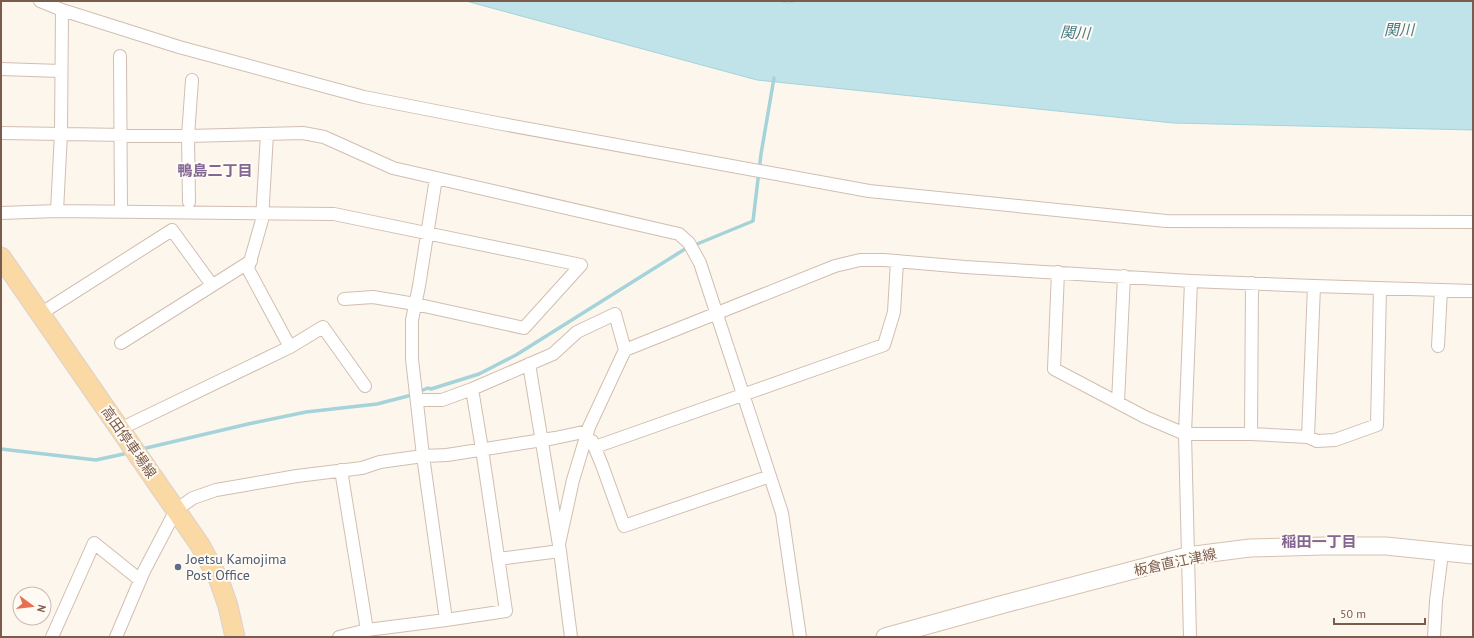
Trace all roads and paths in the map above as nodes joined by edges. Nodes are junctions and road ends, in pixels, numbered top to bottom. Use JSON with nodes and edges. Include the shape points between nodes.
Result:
{"nodes":[{"id":1,"x":40,"y":1,"type":"edge"},
{"id":2,"x":62,"y":10,"type":"junction"},
{"id":3,"x":120,"y":56,"type":"dead end"},
{"id":4,"x":1,"y":69,"type":"edge"},
{"id":5,"x":61,"y":71,"type":"junction"},
{"id":6,"x":192,"y":80,"type":"dead end"},
{"id":7,"x":1,"y":133,"type":"edge"},
{"id":8,"x":61,"y":133,"type":"junction"},
{"id":9,"x":267,"y":134,"type":"junction"},
{"id":10,"x":121,"y":135,"type":"junction"},
{"id":11,"x":188,"y":136,"type":"junction"},
{"id":12,"x":436,"y":178,"type":"junction"},
{"id":13,"x":188,"y":202,"type":"dead end"},
{"id":14,"x":57,"y":211,"type":"junction"},
{"id":15,"x":121,"y":212,"type":"junction"},
{"id":16,"x":1,"y":213,"type":"edge"},
{"id":17,"x":262,"y":214,"type":"junction"},
{"id":18,"x":1473,"y":222,"type":"edge"},
{"id":19,"x":427,"y":234,"type":"junction"},
{"id":20,"x":1,"y":257,"type":"edge"},
{"id":21,"x":251,"y":261,"type":"junction"},
{"id":22,"x":897,"y":261,"type":"junction"},
{"id":23,"x":1058,"y":272,"type":"junction"},
{"id":24,"x":1124,"y":276,"type":"junction"},
{"id":25,"x":1191,"y":281,"type":"junction"},
{"id":26,"x":1252,"y":283,"type":"junction"},
{"id":27,"x":212,"y":285,"type":"junction"},
{"id":28,"x":1314,"y":286,"type":"junction"},
{"id":29,"x":1380,"y":288,"type":"junction"},
{"id":30,"x":1441,"y":290,"type":"junction"},
{"id":31,"x":1473,"y":291,"type":"edge"},
{"id":32,"x":344,"y":299,"type":"dead end"},
{"id":33,"x":415,"y":304,"type":"junction"},
{"id":34,"x":40,"y":314,"type":"junction"},
{"id":35,"x":717,"y":314,"type":"junction"},
{"id":36,"x":120,"y":342,"type":"dead end"},
{"id":37,"x":1438,"y":346,"type":"dead end"},
{"id":38,"x":290,"y":347,"type":"junction"},
{"id":39,"x":625,"y":350,"type":"junction"},
{"id":40,"x":529,"y":364,"type":"junction"},
{"id":41,"x":365,"y":386,"type":"dead end"},
{"id":42,"x":472,"y":389,"type":"junction"},
{"id":43,"x":744,"y":395,"type":"junction"},
{"id":44,"x":417,"y":400,"type":"junction"},
{"id":45,"x":1118,"y":402,"type":"junction"},
{"id":46,"x":120,"y":429,"type":"junction"},
{"id":47,"x":588,"y":431,"type":"junction"},
{"id":48,"x":1185,"y":434,"type":"junction"},
{"id":49,"x":1250,"y":434,"type":"junction"},
{"id":50,"x":1308,"y":437,"type":"junction"},
{"id":51,"x":543,"y":440,"type":"junction"},
{"id":52,"x":595,"y":447,"type":"junction"},
{"id":53,"x":482,"y":449,"type":"junction"},
{"id":54,"x":423,"y":456,"type":"junction"},
{"id":55,"x":341,"y":470,"type":"junction"},
{"id":56,"x":770,"y":476,"type":"junction"},
{"id":57,"x":176,"y":510,"type":"junction"},
{"id":58,"x":560,"y":548,"type":"junction"},
{"id":59,"x":1442,"y":553,"type":"junction"},
{"id":60,"x":1187,"y":556,"type":"junction"},
{"id":61,"x":1473,"y":556,"type":"edge"},
{"id":62,"x":498,"y":559,"type":"junction"},
{"id":63,"x":140,"y":580,"type":"junction"},
{"id":64,"x":446,"y":620,"type":"junction"},
{"id":65,"x":367,"y":630,"type":"junction"},
{"id":66,"x":52,"y":637,"type":"edge"},
{"id":67,"x":116,"y":637,"type":"edge"},
{"id":68,"x":235,"y":637,"type":"edge"},
{"id":69,"x":339,"y":637,"type":"edge"},
{"id":70,"x":572,"y":637,"type":"edge"},
{"id":71,"x":800,"y":637,"type":"edge"},
{"id":72,"x":885,"y":637,"type":"edge"},
{"id":73,"x":1190,"y":637,"type":"edge"},
{"id":74,"x":1434,"y":637,"type":"edge"}],
"edges":[{"from":1,"to":2,"type":"street"},
{"from":2,"to":5,"type":"street"},
{"from":2,"to":18,"type":"street","via":[[179,47],[364,97],[869,191],[1166,221]]},
{"from":3,"to":10,"type":"street"},
{"from":4,"to":5,"type":"street"},
{"from":5,"to":8,"type":"street"},
{"from":6,"to":11,"type":"street"},
{"from":7,"to":8,"type":"street"},
{"from":8,"to":10,"type":"street"},
{"from":8,"to":14,"type":"street"},
{"from":9,"to":11,"type":"street"},
{"from":9,"to":12,"type":"street","via":[[303,133],[324,137],[393,168]]},
{"from":9,"to":17,"type":"street"},
{"from":10,"to":11,"type":"street"},
{"from":10,"to":15,"type":"street"},
{"from":11,"to":13,"type":"street"},
{"from":12,"to":19,"type":"street"},
{"from":12,"to":35,"type":"street","via":[[679,234],[689,242],[700,263]]},
{"from":14,"to":15,"type":"street"},
{"from":14,"to":16,"type":"street"},
{"from":15,"to":17,"type":"street"},
{"from":17,"to":19,"type":"street","via":[[334,214]]},
{"from":17,"to":21,"type":"street"},
{"from":19,"to":33,"type":"street"},
{"from":19,"to":33,"type":"street","via":[[581,266],[524,328]]},
{"from":20,"to":34,"type":"main road","name":"高田停車場線"},
{"from":21,"to":27,"type":"street"},
{"from":21,"to":38,"type":"street","via":[[248,270]]},
{"from":22,"to":23,"type":"street"},
{"from":22,"to":35,"type":"street","via":[[860,260],[835,266]]},
{"from":22,"to":43,"type":"street","via":[[894,312],[884,345]]},
{"from":23,"to":24,"type":"street"},
{"from":23,"to":45,"type":"street","via":[[1054,369]]},
{"from":24,"to":25,"type":"street"},
{"from":24,"to":45,"type":"street"},
{"from":25,"to":26,"type":"street"},
{"from":25,"to":48,"type":"street"},
{"from":26,"to":28,"type":"street"},
{"from":26,"to":49,"type":"street"},
{"from":27,"to":34,"type":"street","via":[[172,230]]},
{"from":27,"to":36,"type":"street"},
{"from":28,"to":29,"type":"street"},
{"from":28,"to":50,"type":"street"},
{"from":29,"to":30,"type":"street"},
{"from":29,"to":50,"type":"street","via":[[1377,425],[1335,440],[1317,441]]},
{"from":30,"to":31,"type":"street"},
{"from":30,"to":37,"type":"street"},
{"from":32,"to":33,"type":"street","via":[[373,297]]},
{"from":33,"to":44,"type":"street","via":[[412,320],[412,359]]},
{"from":34,"to":46,"type":"main road","name":"高田停車場線"},
{"from":35,"to":39,"type":"street"},
{"from":35,"to":43,"type":"street"},
{"from":38,"to":41,"type":"street","via":[[323,327]]},
{"from":38,"to":46,"type":"street"},
{"from":39,"to":40,"type":"street","via":[[615,314],[577,332],[553,354]]},
{"from":39,"to":47,"type":"street"},
{"from":40,"to":42,"type":"street"},
{"from":40,"to":51,"type":"street"},
{"from":42,"to":44,"type":"street","via":[[442,400]]},
{"from":42,"to":53,"type":"street"},
{"from":43,"to":52,"type":"street"},
{"from":43,"to":56,"type":"street"},
{"from":44,"to":54,"type":"street"},
{"from":45,"to":48,"type":"street"},
{"from":46,"to":57,"type":"main road","name":"高田停車場線"},
{"from":47,"to":51,"type":"street"},
{"from":47,"to":52,"type":"street"},
{"from":47,"to":58,"type":"street","via":[[573,480]]},
{"from":48,"to":49,"type":"street"},
{"from":48,"to":60,"type":"street"},
{"from":49,"to":50,"type":"street"},
{"from":51,"to":53,"type":"street"},
{"from":51,"to":58,"type":"street"},
{"from":52,"to":56,"type":"street","via":[[624,526]]},
{"from":53,"to":54,"type":"street"},
{"from":53,"to":62,"type":"street"},
{"from":54,"to":55,"type":"street"},
{"from":54,"to":64,"type":"street"},
{"from":55,"to":57,"type":"street","via":[[216,490],[193,498]]},
{"from":55,"to":65,"type":"street"},
{"from":56,"to":71,"type":"street","via":[[782,513]]},
{"from":57,"to":63,"type":"street"},
{"from":57,"to":68,"type":"main road","name":"高田停車場線","via":[[200,545],[219,580]]},
{"from":58,"to":62,"type":"street"},
{"from":58,"to":70,"type":"street"},
{"from":59,"to":60,"type":"main road","name":"板倉直江津線","via":[[1386,546],[1324,546],[1250,548]]},
{"from":59,"to":61,"type":"main road","name":"板倉直江津線"},
{"from":59,"to":74,"type":"street"},
{"from":60,"to":72,"type":"main road","name":"板倉直江津線"},
{"from":60,"to":73,"type":"street"},
{"from":62,"to":64,"type":"street","via":[[506,611]]},
{"from":63,"to":66,"type":"street","via":[[94,544]]},
{"from":63,"to":67,"type":"street"},
{"from":64,"to":65,"type":"street"},
{"from":65,"to":69,"type":"street"}]}
